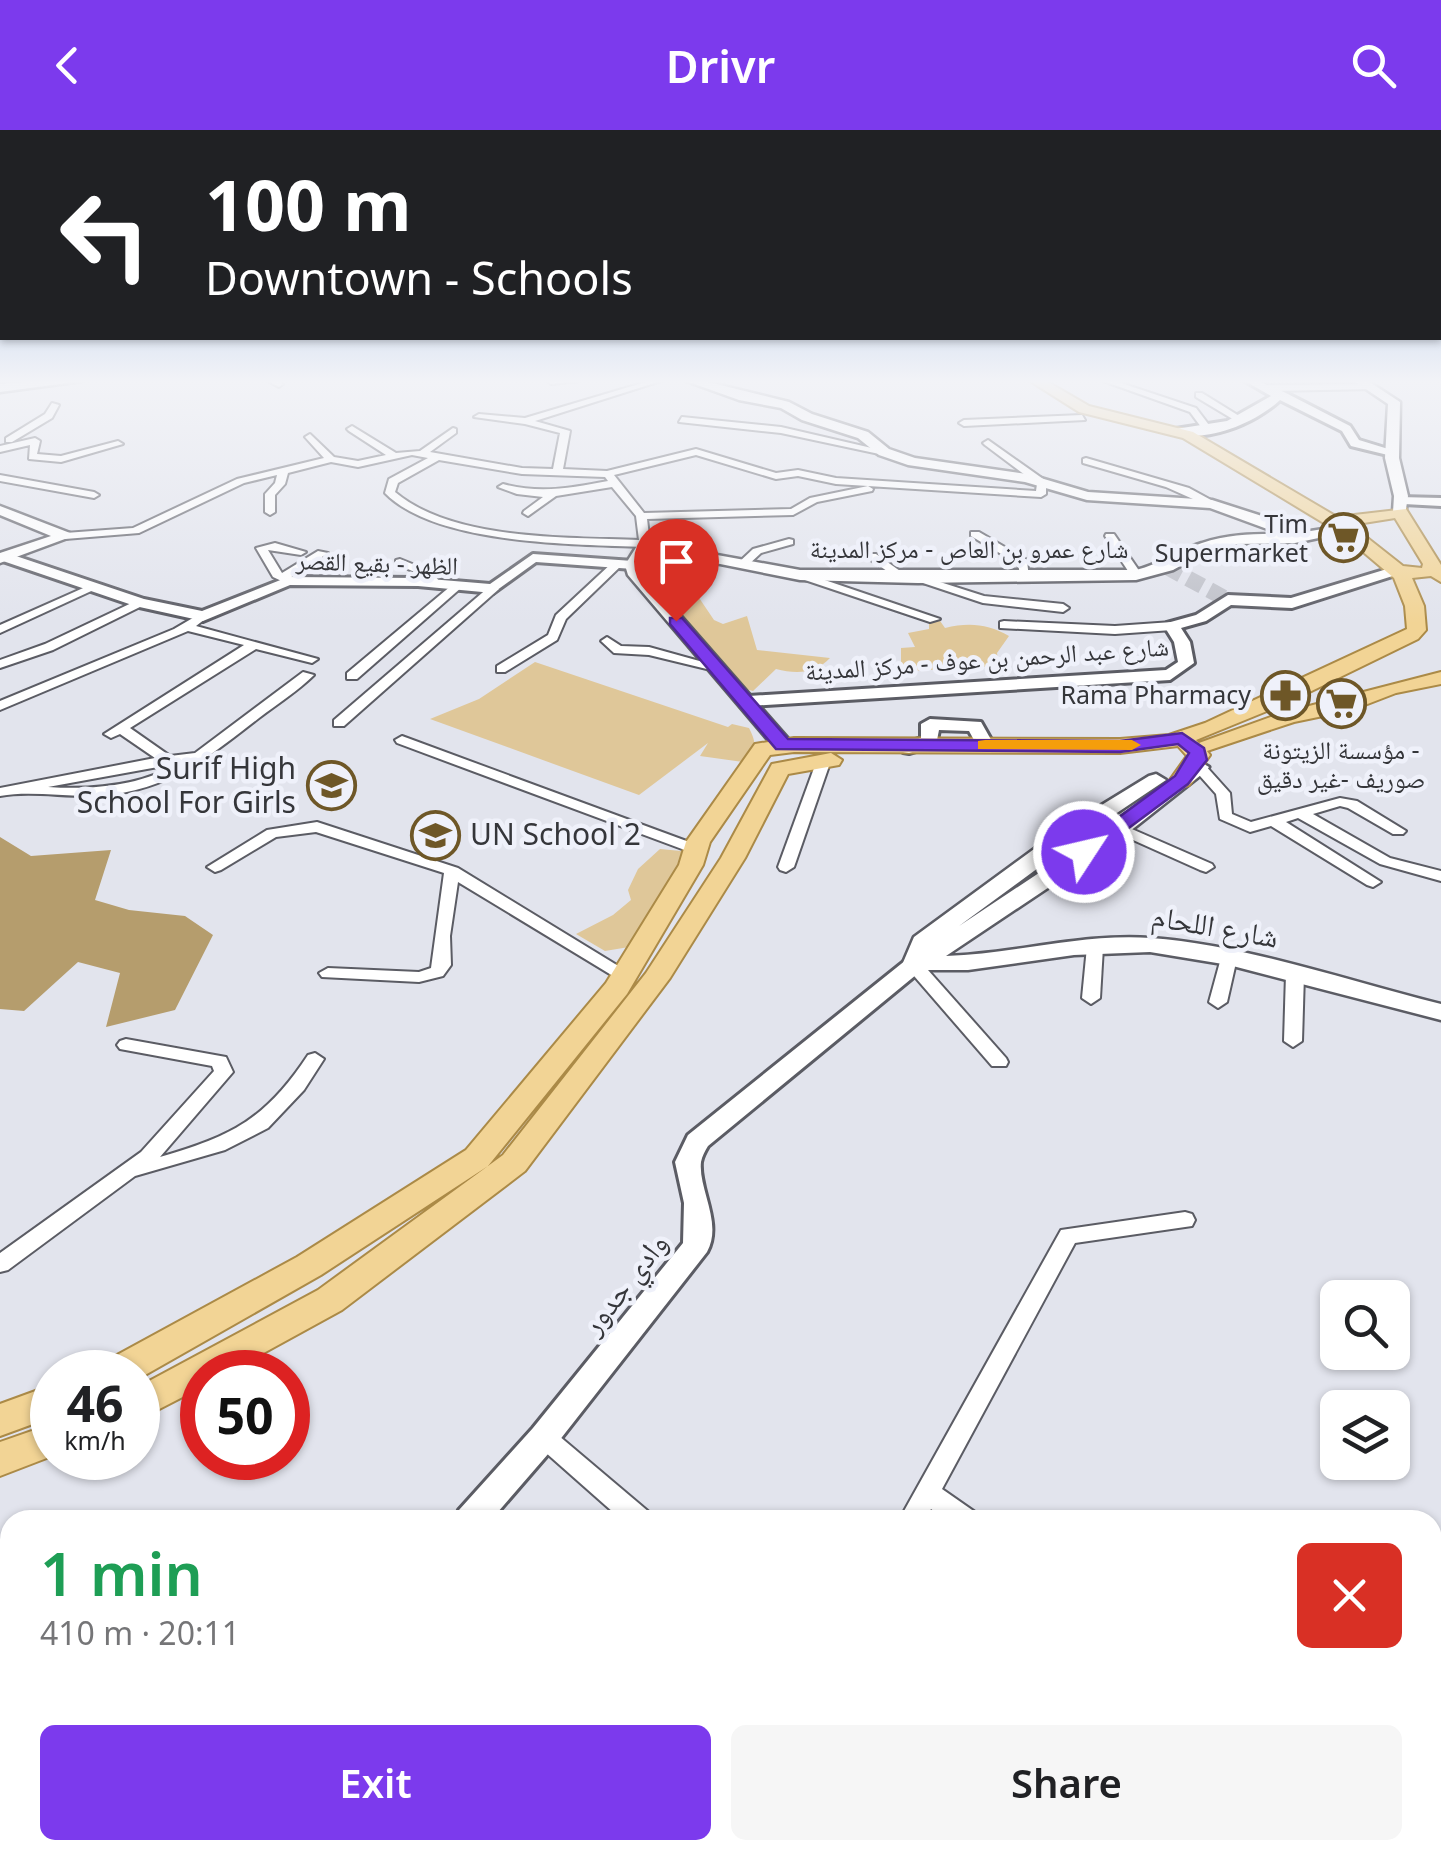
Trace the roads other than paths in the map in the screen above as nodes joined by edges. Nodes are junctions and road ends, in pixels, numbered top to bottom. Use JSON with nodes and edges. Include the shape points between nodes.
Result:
{"nodes":[{"id":1,"x":319,"y":462,"type":"edge"},
{"id":2,"x":429,"y":462,"type":"edge"},
{"id":3,"x":471,"y":462,"type":"edge"},
{"id":4,"x":559,"y":462,"type":"edge"},
{"id":5,"x":664,"y":462,"type":"edge"},
{"id":6,"x":728,"y":462,"type":"edge"},
{"id":7,"x":912,"y":462,"type":"edge"},
{"id":8,"x":1013,"y":462,"type":"edge"},
{"id":9,"x":1088,"y":462,"type":"edge"},
{"id":10,"x":1243,"y":462,"type":"edge"},
{"id":11,"x":1394,"y":462,"type":"edge"},
{"id":12,"x":283,"y":470,"type":"junction"},
{"id":13,"x":557,"y":473,"type":"junction"},
{"id":14,"x":0,"y":478,"type":"edge"},
{"id":15,"x":611,"y":478,"type":"junction"},
{"id":16,"x":898,"y":482,"type":"junction"},
{"id":17,"x":1041,"y":482,"type":"junction"},
{"id":18,"x":502,"y":488,"type":"dead end"},
{"id":19,"x":94,"y":495,"type":"dead end"},
{"id":20,"x":552,"y":495,"type":"junction"},
{"id":21,"x":1441,"y":502,"type":"edge"},
{"id":22,"x":1217,"y":506,"type":"junction"},
{"id":23,"x":0,"y":510,"type":"edge"},
{"id":24,"x":270,"y":512,"type":"dead end"},
{"id":25,"x":528,"y":513,"type":"dead end"},
{"id":26,"x":641,"y":516,"type":"junction"},
{"id":27,"x":1402,"y":516,"type":"junction"},
{"id":28,"x":1341,"y":526,"type":"junction"},
{"id":29,"x":975,"y":534,"type":"dead end"},
{"id":30,"x":65,"y":536,"type":"junction"},
{"id":31,"x":1110,"y":536,"type":"dead end"},
{"id":32,"x":1295,"y":538,"type":"junction"},
{"id":33,"x":789,"y":542,"type":"dead end"},
{"id":34,"x":644,"y":544,"type":"junction"},
{"id":35,"x":301,"y":552,"type":"dead end"},
{"id":36,"x":322,"y":553,"type":"dead end"},
{"id":37,"x":872,"y":556,"type":"dead end"},
{"id":38,"x":2,"y":558,"type":"edge"},
{"id":39,"x":400,"y":562,"type":"dead end"},
{"id":40,"x":744,"y":564,"type":"junction"},
{"id":41,"x":625,"y":565,"type":"junction"},
{"id":42,"x":1397,"y":570,"type":"junction"},
{"id":43,"x":1436,"y":572,"type":"edge"},
{"id":44,"x":800,"y":575,"type":"junction"},
{"id":45,"x":1136,"y":575,"type":"junction"},
{"id":46,"x":1025,"y":577,"type":"junction"},
{"id":47,"x":911,"y":578,"type":"junction"},
{"id":48,"x":285,"y":579,"type":"junction"},
{"id":49,"x":436,"y":584,"type":"junction"},
{"id":50,"x":456,"y":586,"type":"junction"},
{"id":51,"x":94,"y":588,"type":"junction"},
{"id":52,"x":493,"y":589,"type":"junction"},
{"id":53,"x":140,"y":603,"type":"junction"},
{"id":54,"x":1063,"y":608,"type":"dead end"},
{"id":55,"x":203,"y":616,"type":"junction"},
{"id":56,"x":934,"y":619,"type":"dead end"},
{"id":57,"x":1004,"y":625,"type":"dead end"},
{"id":58,"x":1172,"y":626,"type":"junction"},
{"id":59,"x":187,"y":627,"type":"junction"},
{"id":60,"x":0,"y":628,"type":"edge"},
{"id":61,"x":607,"y":641,"type":"dead end"},
{"id":62,"x":255,"y":644,"type":"junction"},
{"id":63,"x":312,"y":659,"type":"dead end"},
{"id":64,"x":0,"y":664,"type":"edge"},
{"id":65,"x":715,"y":667,"type":"junction"},
{"id":66,"x":500,"y":669,"type":"dead end"},
{"id":67,"x":308,"y":675,"type":"dead end"},
{"id":68,"x":352,"y":676,"type":"dead end"},
{"id":69,"x":1437,"y":680,"type":"edge"},
{"id":70,"x":749,"y":701,"type":"junction"},
{"id":71,"x":0,"y":706,"type":"edge"},
{"id":72,"x":339,"y":724,"type":"dead end"},
{"id":73,"x":1234,"y":731,"type":"junction"},
{"id":74,"x":402,"y":740,"type":"dead end"},
{"id":75,"x":782,"y":745,"type":"junction"},
{"id":76,"x":897,"y":748,"type":"junction"},
{"id":77,"x":978,"y":752,"type":"junction"},
{"id":78,"x":199,"y":758,"type":"junction"},
{"id":79,"x":1179,"y":758,"type":"junction"},
{"id":80,"x":168,"y":760,"type":"junction"},
{"id":81,"x":819,"y":760,"type":"junction"},
{"id":82,"x":18,"y":788,"type":"junction"},
{"id":83,"x":0,"y":792,"type":"edge"},
{"id":84,"x":1302,"y":814,"type":"junction"},
{"id":85,"x":1274,"y":821,"type":"junction"},
{"id":86,"x":1118,"y":828,"type":"junction"},
{"id":87,"x":1398,"y":831,"type":"dead end"},
{"id":88,"x":695,"y":849,"type":"junction"},
{"id":89,"x":1206,"y":866,"type":"dead end"},
{"id":90,"x":215,"y":867,"type":"dead end"},
{"id":91,"x":786,"y":867,"type":"dead end"},
{"id":92,"x":452,"y":871,"type":"junction"},
{"id":93,"x":1441,"y":876,"type":"edge"},
{"id":94,"x":1374,"y":882,"type":"dead end"},
{"id":95,"x":1095,"y":947,"type":"junction"},
{"id":96,"x":1229,"y":958,"type":"junction"},
{"id":97,"x":914,"y":966,"type":"junction"},
{"id":98,"x":328,"y":973,"type":"dead end"},
{"id":99,"x":1295,"y":974,"type":"junction"},
{"id":100,"x":624,"y":975,"type":"junction"},
{"id":101,"x":1091,"y":998,"type":"dead end"},
{"id":102,"x":1218,"y":1002,"type":"dead end"},
{"id":103,"x":1441,"y":1012,"type":"edge"},
{"id":104,"x":1293,"y":1041,"type":"dead end"},
{"id":105,"x":126,"y":1046,"type":"dead end"},
{"id":106,"x":315,"y":1059,"type":"dead end"},
{"id":107,"x":999,"y":1062,"type":"dead end"},
{"id":108,"x":128,"y":1173,"type":"junction"},
{"id":109,"x":1185,"y":1220,"type":"dead end"},
{"id":110,"x":0,"y":1264,"type":"edge"},
{"id":111,"x":158,"y":1350,"type":"edge"},
{"id":112,"x":160,"y":1392,"type":"edge"},
{"id":113,"x":30,"y":1409,"type":"edge"},
{"id":114,"x":0,"y":1420,"type":"edge"},
{"id":115,"x":544,"y":1436,"type":"junction"},
{"id":116,"x":30,"y":1448,"type":"edge"},
{"id":117,"x":0,"y":1459,"type":"edge"},
{"id":118,"x":928,"y":1493,"type":"junction"},
{"id":119,"x":479,"y":1510,"type":"edge"},
{"id":120,"x":629,"y":1510,"type":"edge"},
{"id":121,"x":918,"y":1510,"type":"edge"},
{"id":122,"x":952,"y":1510,"type":"edge"}],
"edges":[{"from":1,"to":12,"type":"street"},
{"from":2,"to":34,"type":"street","via":[[394,481],[390,493],[398,504],[462,527]]},
{"from":3,"to":13,"type":"street"},
{"from":4,"to":13,"type":"street"},
{"from":5,"to":15,"type":"street"},
{"from":6,"to":16,"type":"street","via":[[776,476]]},
{"from":7,"to":17,"type":"main road"},
{"from":8,"to":17,"type":"street"},
{"from":9,"to":22,"type":"street","via":[[1159,478]]},
{"from":10,"to":28,"type":"main road"},
{"from":11,"to":27,"type":"main road"},
{"from":12,"to":24,"type":"street","via":[[270,494]]},
{"from":12,"to":30,"type":"street","via":[[242,481],[136,531]]},
{"from":13,"to":15,"type":"street"},
{"from":14,"to":19,"type":"street"},
{"from":15,"to":20,"type":"street"},
{"from":15,"to":26,"type":"street"},
{"from":16,"to":17,"type":"street","via":[[1041,494]]},
{"from":16,"to":26,"type":"street","via":[[814,500],[793,512]]},
{"from":17,"to":22,"type":"main road","via":[[1092,497]]},
{"from":18,"to":20,"type":"street"},
{"from":20,"to":25,"type":"street"},
{"from":21,"to":27,"type":"street"},
{"from":22,"to":32,"type":"main road","via":[[1282,527]]},
{"from":23,"to":30,"type":"main road"},
{"from":26,"to":34,"type":"street"},
{"from":27,"to":28,"type":"main road"},
{"from":27,"to":28,"type":"main road"},
{"from":27,"to":43,"type":"main road"},
{"from":28,"to":32,"type":"main road","name":"شارع عمرو بن العاص - مركز المدينة"},
{"from":28,"to":42,"type":"main road"},
{"from":29,"to":46,"type":"street","via":[[1023,562]]},
{"from":30,"to":38,"type":"main road"},
{"from":31,"to":45,"type":"street"},
{"from":32,"to":45,"type":"main road","name":"شارع عمرو بن العاص - مركز المدينة","via":[[1234,539]]},
{"from":33,"to":40,"type":"street","via":[[762,548]]},
{"from":34,"to":40,"type":"main road","name":"شارع عمرو بن العاص - مركز المدينة"},
{"from":34,"to":41,"type":"main road"},
{"from":35,"to":48,"type":"street","via":[[261,548]]},
{"from":36,"to":48,"type":"street"},
{"from":37,"to":47,"type":"street"},
{"from":38,"to":51,"type":"street"},
{"from":39,"to":49,"type":"street"},
{"from":40,"to":44,"type":"main road","name":"شارع عمرو بن العاص - مركز المدينة"},
{"from":41,"to":52,"type":"street","name":"الظهر - بقيع القصر","via":[[533,558]]},
{"from":41,"to":65,"type":"main road"},
{"from":41,"to":66,"type":"street","via":[[560,618],[553,637]]},
{"from":42,"to":43,"type":"main road"},
{"from":42,"to":58,"type":"street","name":"شارع عبد الرحمن بن عوف - مركز المدينة","via":[[1292,603],[1228,600]]},
{"from":42,"to":73,"type":"main road","via":[[1411,596],[1416,630]]},
{"from":44,"to":47,"type":"main road","name":"شارع عمرو بن العاص - مركز المدينة"},
{"from":44,"to":56,"type":"street"},
{"from":45,"to":46,"type":"main road","name":"شارع عمرو بن العاص - مركز المدينة"},
{"from":46,"to":47,"type":"main road","name":"شارع عمرو بن العاص - مركز المدينة"},
{"from":47,"to":54,"type":"street","via":[[983,599]]},
{"from":48,"to":49,"type":"street","name":"الظهر - بقيع القصر"},
{"from":48,"to":55,"type":"street","name":"الظهر - بقيع القصر"},
{"from":49,"to":50,"type":"street","name":"الظهر - بقيع القصر"},
{"from":50,"to":52,"type":"street","name":"الظهر - بقيع القصر"},
{"from":50,"to":68,"type":"street"},
{"from":51,"to":53,"type":"street"},
{"from":51,"to":60,"type":"street"},
{"from":52,"to":72,"type":"street"},
{"from":53,"to":55,"type":"street"},
{"from":53,"to":64,"type":"street"},
{"from":55,"to":59,"type":"street"},
{"from":57,"to":58,"type":"street"},
{"from":58,"to":70,"type":"street","name":"شارع عبد الرحمن بن عوف - مركز المدينة","via":[[1186,664],[1170,675]]},
{"from":59,"to":62,"type":"street"},
{"from":59,"to":71,"type":"street"},
{"from":61,"to":65,"type":"street","via":[[618,650],[648,650]]},
{"from":62,"to":63,"type":"street"},
{"from":62,"to":80,"type":"street","via":[[116,731]]},
{"from":65,"to":70,"type":"main road"},
{"from":67,"to":78,"type":"street"},
{"from":69,"to":73,"type":"main road"},
{"from":70,"to":75,"type":"main road"},
{"from":73,"to":79,"type":"main road"},
{"from":74,"to":88,"type":"street"},
{"from":75,"to":76,"type":"main road"},
{"from":75,"to":81,"type":"main road","via":[[774,752],[780,760]]},
{"from":75,"to":88,"type":"main road","via":[[757,755]]},
{"from":76,"to":77,"type":"main road"},
{"from":76,"to":77,"type":"street","via":[[930,741],[930,726],[970,725],[978,728]]},
{"from":77,"to":79,"type":"main road"},
{"from":77,"to":81,"type":"main road"},
{"from":78,"to":80,"type":"street"},
{"from":78,"to":82,"type":"street","via":[[168,776],[112,790],[71,795]]},
{"from":79,"to":85,"type":"street","via":[[1223,793],[1230,820],[1250,827]]},
{"from":79,"to":86,"type":"main road"},
{"from":79,"to":97,"type":"main road","via":[[922,942]]},
{"from":80,"to":82,"type":"street"},
{"from":81,"to":91,"type":"street"},
{"from":81,"to":112,"type":"main road","via":[[780,769],[734,858],[656,978],[514,1162],[330,1300]]},
{"from":82,"to":83,"type":"street"},
{"from":84,"to":85,"type":"street"},
{"from":84,"to":87,"type":"street","via":[[1345,802]]},
{"from":84,"to":93,"type":"street","via":[[1385,861]]},
{"from":85,"to":94,"type":"street"},
{"from":86,"to":89,"type":"street"},
{"from":86,"to":97,"type":"main road"},
{"from":88,"to":100,"type":"main road"},
{"from":90,"to":92,"type":"street","via":[[272,833],[304,826]]},
{"from":92,"to":98,"type":"street","via":[[438,972]]},
{"from":92,"to":100,"type":"street"},
{"from":95,"to":96,"type":"main road","name":"شارع اللحام","via":[[1150,945]]},
{"from":95,"to":97,"type":"main road","name":"شارع اللحام"},
{"from":95,"to":101,"type":"street"},
{"from":96,"to":99,"type":"main road","name":"شارع اللحام"},
{"from":96,"to":102,"type":"street"},
{"from":97,"to":107,"type":"street"},
{"from":97,"to":115,"type":"street","name":"وادي جدور","via":[[697,1141],[688,1162],[696,1245]]},
{"from":99,"to":103,"type":"main road","name":"شارع اللحام"},
{"from":99,"to":104,"type":"street"},
{"from":100,"to":111,"type":"main road","via":[[477,1158],[309,1266]]},
{"from":105,"to":108,"type":"street","via":[[219,1061],[224,1068],[165,1140]]},
{"from":106,"to":108,"type":"street","via":[[295,1094],[262,1125],[219,1147]]},
{"from":108,"to":110,"type":"street"},
{"from":109,"to":118,"type":"street","via":[[1068,1236]]},
{"from":113,"to":114,"type":"main road"},
{"from":115,"to":119,"type":"street","name":"وادي جدور"},
{"from":115,"to":120,"type":"street"},
{"from":116,"to":117,"type":"main road"},
{"from":118,"to":121,"type":"street"},
{"from":118,"to":122,"type":"street"}]}
